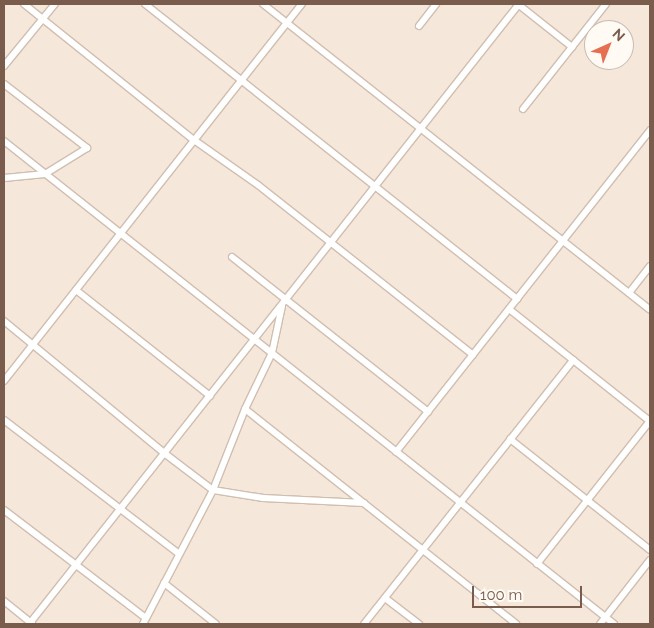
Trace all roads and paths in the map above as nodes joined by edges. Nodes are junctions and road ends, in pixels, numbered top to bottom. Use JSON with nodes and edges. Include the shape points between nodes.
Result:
{"nodes":[{"id":1,"x":24,"y":4,"type":"edge"},
{"id":2,"x":55,"y":4,"type":"edge"},
{"id":3,"x":145,"y":4,"type":"edge"},
{"id":4,"x":264,"y":4,"type":"edge"},
{"id":5,"x":302,"y":4,"type":"edge"},
{"id":6,"x":436,"y":4,"type":"edge"},
{"id":7,"x":519,"y":4,"type":"edge"},
{"id":8,"x":606,"y":4,"type":"edge"},
{"id":9,"x":42,"y":18,"type":"junction"},
{"id":10,"x":287,"y":22,"type":"junction"},
{"id":11,"x":419,"y":26,"type":"dead end"},
{"id":12,"x":572,"y":47,"type":"junction"},
{"id":13,"x":4,"y":66,"type":"edge"},
{"id":14,"x":241,"y":80,"type":"junction"},
{"id":15,"x":4,"y":84,"type":"edge"},
{"id":16,"x":523,"y":108,"type":"dead end"},
{"id":17,"x":421,"y":128,"type":"junction"},
{"id":18,"x":650,"y":130,"type":"edge"},
{"id":19,"x":194,"y":140,"type":"junction"},
{"id":20,"x":4,"y":141,"type":"edge"},
{"id":21,"x":45,"y":174,"type":"junction"},
{"id":22,"x":4,"y":178,"type":"edge"},
{"id":23,"x":375,"y":186,"type":"junction"},
{"id":24,"x":120,"y":233,"type":"junction"},
{"id":25,"x":563,"y":241,"type":"junction"},
{"id":26,"x":331,"y":242,"type":"junction"},
{"id":27,"x":232,"y":257,"type":"dead end"},
{"id":28,"x":650,"y":266,"type":"edge"},
{"id":29,"x":76,"y":290,"type":"junction"},
{"id":30,"x":629,"y":293,"type":"junction"},
{"id":31,"x":517,"y":299,"type":"junction"},
{"id":32,"x":284,"y":301,"type":"junction"},
{"id":33,"x":509,"y":309,"type":"junction"},
{"id":34,"x":650,"y":310,"type":"edge"},
{"id":35,"x":4,"y":321,"type":"edge"},
{"id":36,"x":254,"y":339,"type":"junction"},
{"id":37,"x":32,"y":345,"type":"junction"},
{"id":38,"x":272,"y":353,"type":"junction"},
{"id":39,"x":473,"y":355,"type":"junction"},
{"id":40,"x":573,"y":360,"type":"junction"},
{"id":41,"x":4,"y":381,"type":"edge"},
{"id":42,"x":210,"y":396,"type":"junction"},
{"id":43,"x":245,"y":409,"type":"junction"},
{"id":44,"x":428,"y":412,"type":"junction"},
{"id":45,"x":4,"y":420,"type":"edge"},
{"id":46,"x":650,"y":421,"type":"edge"},
{"id":47,"x":510,"y":439,"type":"junction"},
{"id":48,"x":396,"y":452,"type":"junction"},
{"id":49,"x":164,"y":453,"type":"junction"},
{"id":50,"x":213,"y":490,"type":"junction"},
{"id":51,"x":588,"y":500,"type":"junction"},
{"id":52,"x":364,"y":503,"type":"junction"},
{"id":53,"x":460,"y":503,"type":"junction"},
{"id":54,"x":120,"y":509,"type":"junction"},
{"id":55,"x":4,"y":510,"type":"edge"},
{"id":56,"x":423,"y":550,"type":"junction"},
{"id":57,"x":650,"y":550,"type":"edge"},
{"id":58,"x":179,"y":554,"type":"junction"},
{"id":59,"x":650,"y":560,"type":"edge"},
{"id":60,"x":537,"y":564,"type":"junction"},
{"id":61,"x":76,"y":565,"type":"junction"},
{"id":62,"x":164,"y":583,"type":"junction"},
{"id":63,"x":385,"y":598,"type":"junction"},
{"id":64,"x":4,"y":602,"type":"edge"},
{"id":65,"x":605,"y":617,"type":"junction"},
{"id":66,"x":144,"y":621,"type":"edge"},
{"id":67,"x":31,"y":623,"type":"edge"},
{"id":68,"x":216,"y":624,"type":"edge"},
{"id":69,"x":364,"y":624,"type":"edge"},
{"id":70,"x":419,"y":624,"type":"edge"},
{"id":71,"x":516,"y":624,"type":"edge"},
{"id":72,"x":600,"y":624,"type":"edge"},
{"id":73,"x":614,"y":624,"type":"edge"}],
"edges":[{"from":1,"to":9,"type":"street"},
{"from":2,"to":9,"type":"street"},
{"from":3,"to":14,"type":"street"},
{"from":4,"to":10,"type":"street"},
{"from":5,"to":10,"type":"street"},
{"from":6,"to":11,"type":"street"},
{"from":7,"to":12,"type":"street"},
{"from":7,"to":17,"type":"street"},
{"from":8,"to":12,"type":"street"},
{"from":9,"to":13,"type":"street"},
{"from":9,"to":19,"type":"street"},
{"from":10,"to":14,"type":"street"},
{"from":10,"to":17,"type":"street"},
{"from":12,"to":16,"type":"street"},
{"from":14,"to":19,"type":"street"},
{"from":14,"to":23,"type":"street"},
{"from":15,"to":21,"type":"street","via":[[87,148]]},
{"from":17,"to":23,"type":"street"},
{"from":17,"to":25,"type":"street"},
{"from":18,"to":25,"type":"street"},
{"from":19,"to":24,"type":"street"},
{"from":19,"to":26,"type":"street"},
{"from":20,"to":21,"type":"street"},
{"from":21,"to":22,"type":"street"},
{"from":21,"to":24,"type":"street"},
{"from":23,"to":26,"type":"street"},
{"from":23,"to":31,"type":"street"},
{"from":24,"to":29,"type":"street"},
{"from":24,"to":36,"type":"street"},
{"from":25,"to":30,"type":"street"},
{"from":25,"to":31,"type":"street"},
{"from":26,"to":32,"type":"street"},
{"from":26,"to":39,"type":"street"},
{"from":27,"to":32,"type":"street"},
{"from":28,"to":30,"type":"street"},
{"from":29,"to":37,"type":"street"},
{"from":29,"to":42,"type":"street"},
{"from":30,"to":34,"type":"street"},
{"from":31,"to":33,"type":"street"},
{"from":32,"to":36,"type":"street"},
{"from":32,"to":38,"type":"street"},
{"from":32,"to":44,"type":"street"},
{"from":33,"to":39,"type":"street"},
{"from":33,"to":40,"type":"street"},
{"from":35,"to":37,"type":"street"},
{"from":36,"to":38,"type":"street"},
{"from":36,"to":42,"type":"street"},
{"from":37,"to":41,"type":"street"},
{"from":37,"to":49,"type":"street"},
{"from":38,"to":43,"type":"street"},
{"from":38,"to":48,"type":"street"},
{"from":39,"to":44,"type":"street"},
{"from":40,"to":46,"type":"street"},
{"from":40,"to":47,"type":"street"},
{"from":42,"to":49,"type":"street"},
{"from":43,"to":50,"type":"street"},
{"from":43,"to":52,"type":"street"},
{"from":44,"to":48,"type":"street"},
{"from":45,"to":54,"type":"street"},
{"from":46,"to":51,"type":"street"},
{"from":47,"to":51,"type":"street"},
{"from":47,"to":53,"type":"street"},
{"from":48,"to":53,"type":"street"},
{"from":49,"to":50,"type":"street"},
{"from":49,"to":54,"type":"street"},
{"from":50,"to":52,"type":"street","via":[[263,498]]},
{"from":50,"to":58,"type":"street"},
{"from":51,"to":57,"type":"street"},
{"from":51,"to":60,"type":"street"},
{"from":52,"to":56,"type":"street"},
{"from":53,"to":56,"type":"street"},
{"from":53,"to":60,"type":"street"},
{"from":54,"to":58,"type":"street"},
{"from":54,"to":61,"type":"street"},
{"from":55,"to":61,"type":"street"},
{"from":56,"to":63,"type":"street"},
{"from":56,"to":71,"type":"street"},
{"from":58,"to":62,"type":"street"},
{"from":59,"to":65,"type":"street"},
{"from":60,"to":65,"type":"street"},
{"from":61,"to":66,"type":"street"},
{"from":61,"to":67,"type":"street"},
{"from":62,"to":66,"type":"street"},
{"from":62,"to":68,"type":"street"},
{"from":63,"to":69,"type":"street"},
{"from":63,"to":70,"type":"street"},
{"from":64,"to":67,"type":"street"},
{"from":65,"to":72,"type":"street"},
{"from":65,"to":73,"type":"street"}]}
